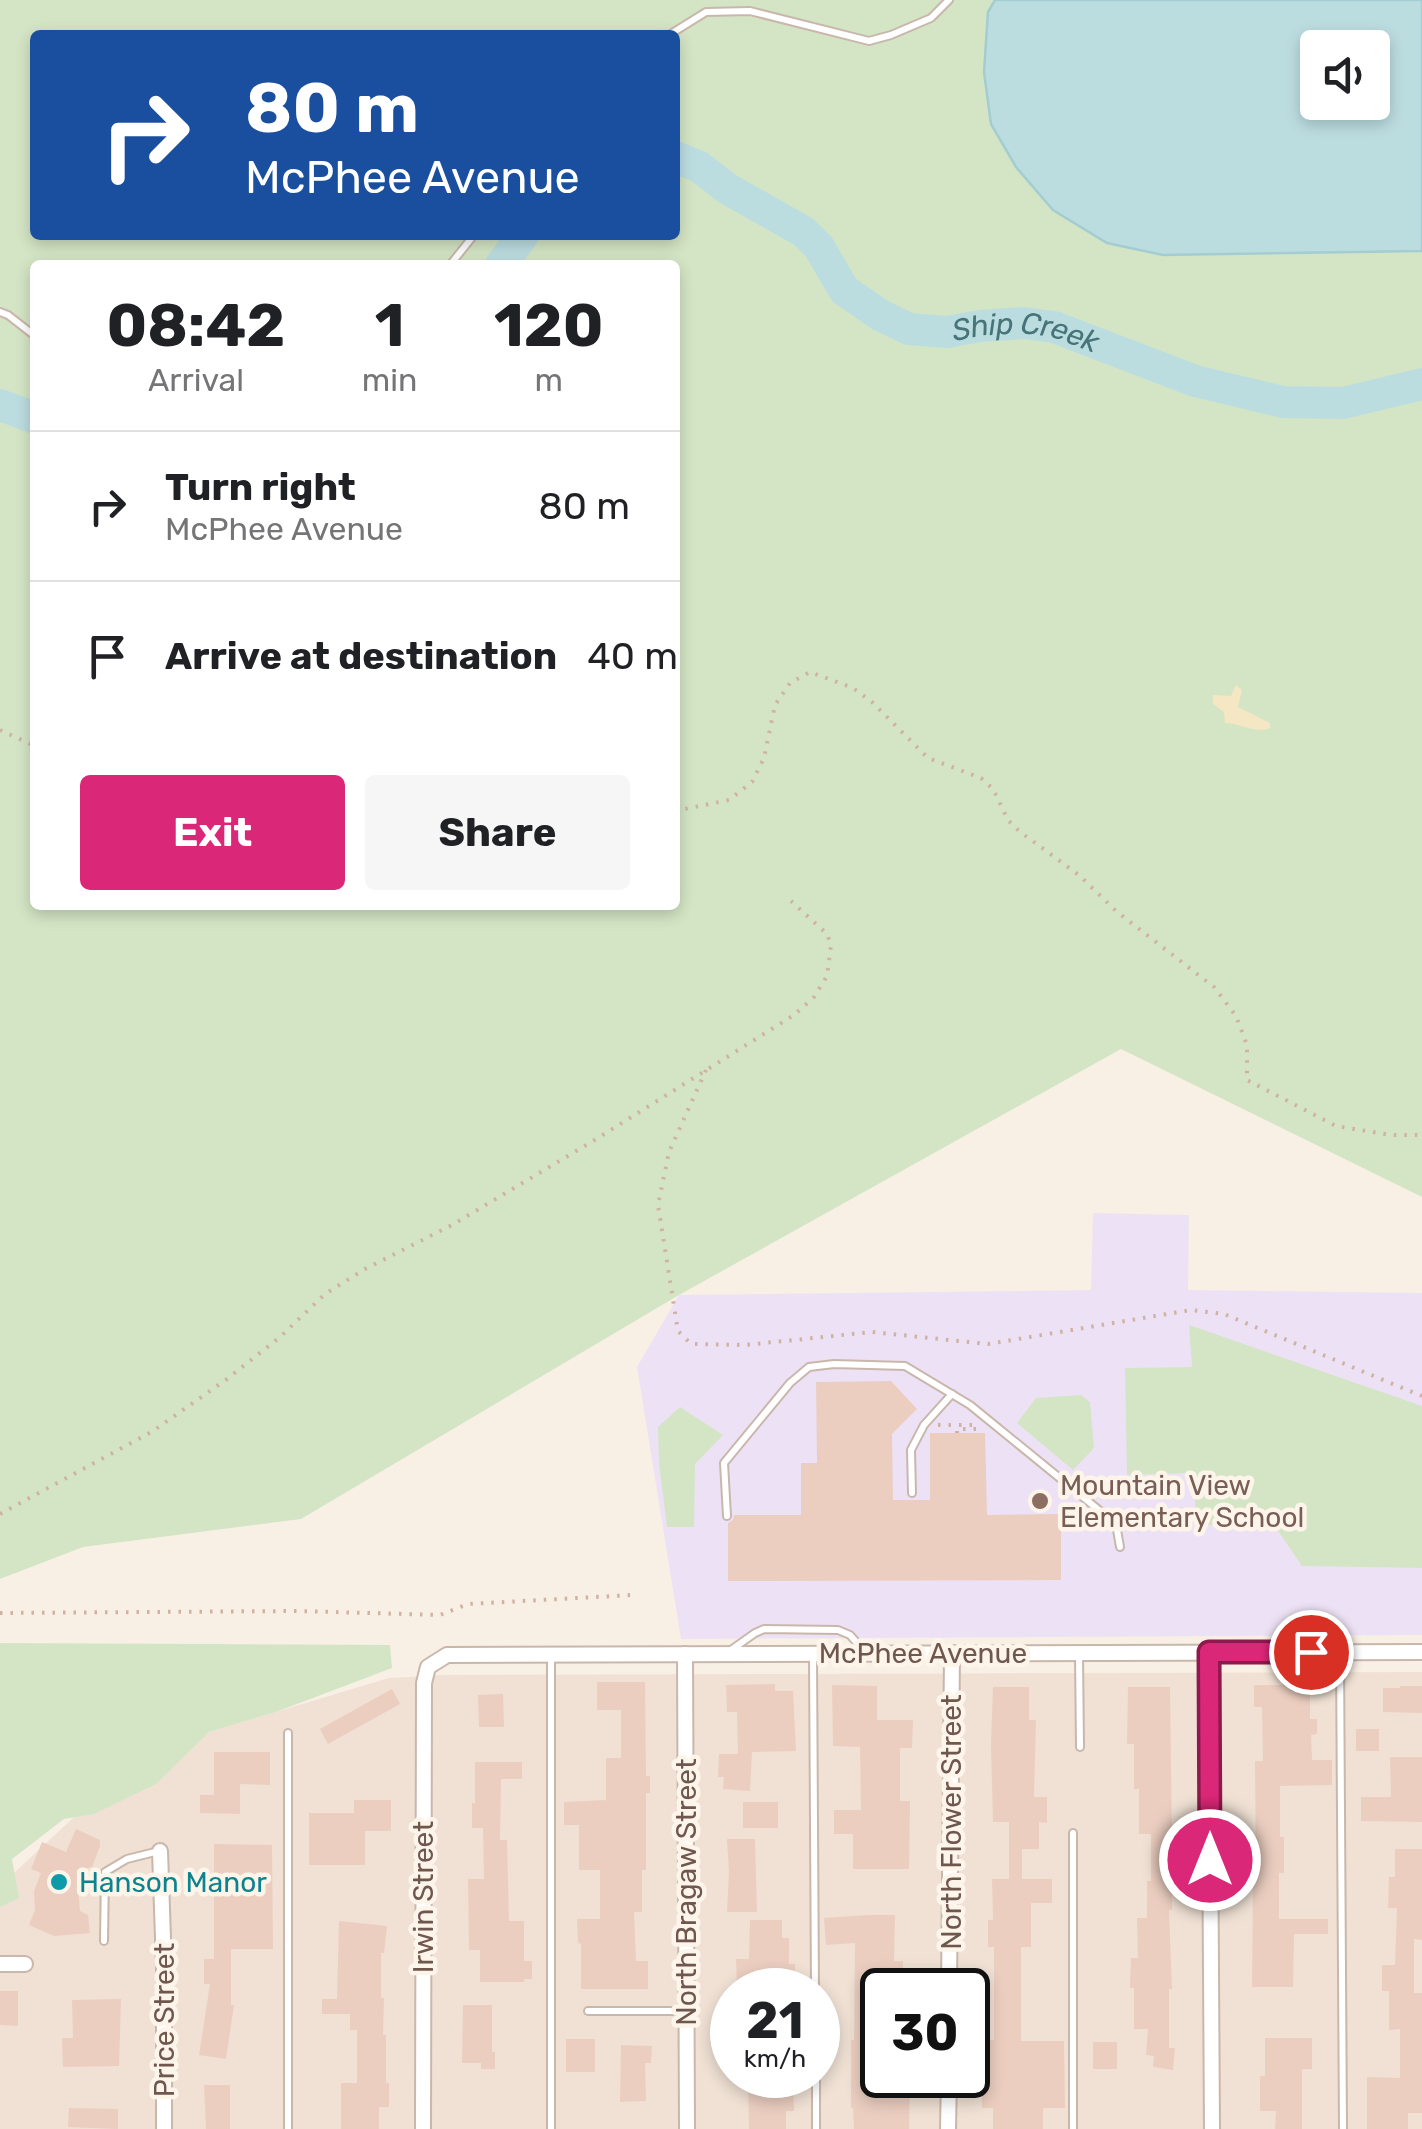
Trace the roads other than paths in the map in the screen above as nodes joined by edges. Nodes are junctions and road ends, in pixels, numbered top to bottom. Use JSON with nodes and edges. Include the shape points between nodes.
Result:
{"nodes":[{"id":1,"x":949,"y":0,"type":"edge"},
{"id":2,"x":677,"y":30,"type":"edge"},
{"id":3,"x":470,"y":240,"type":"edge"},
{"id":4,"x":454,"y":260,"type":"edge"},
{"id":5,"x":0,"y":312,"type":"edge"},
{"id":6,"x":30,"y":332,"type":"edge"},
{"id":7,"x":952,"y":1394,"type":"junction"},
{"id":8,"x":912,"y":1493,"type":"dead end"},
{"id":9,"x":727,"y":1516,"type":"dead end"},
{"id":10,"x":1120,"y":1547,"type":"dead end"},
{"id":11,"x":1209,"y":1652,"type":"junction"},
{"id":12,"x":1340,"y":1652,"type":"junction"},
{"id":13,"x":1422,"y":1652,"type":"edge"},
{"id":14,"x":952,"y":1653,"type":"junction"},
{"id":15,"x":1079,"y":1653,"type":"junction"},
{"id":16,"x":685,"y":1654,"type":"junction"},
{"id":17,"x":726,"y":1654,"type":"junction"},
{"id":18,"x":813,"y":1654,"type":"junction"},
{"id":19,"x":866,"y":1654,"type":"junction"},
{"id":20,"x":551,"y":1655,"type":"junction"},
{"id":21,"x":428,"y":1666,"type":"joint"},
{"id":22,"x":288,"y":1733,"type":"dead end"},
{"id":23,"x":1080,"y":1747,"type":"dead end"},
{"id":24,"x":1072,"y":1834,"type":"dead end"},
{"id":25,"x":160,"y":1851,"type":"joint"},
{"id":26,"x":104,"y":1942,"type":"dead end"},
{"id":27,"x":0,"y":1964,"type":"edge"},
{"id":28,"x":26,"y":1964,"type":"dead end"},
{"id":29,"x":816,"y":1968,"type":"edge"},
{"id":30,"x":949,"y":1968,"type":"edge"},
{"id":31,"x":588,"y":2011,"type":"dead end"},
{"id":32,"x":686,"y":2011,"type":"junction"},
{"id":33,"x":816,"y":2098,"type":"edge"},
{"id":34,"x":949,"y":2098,"type":"edge"},
{"id":35,"x":164,"y":2129,"type":"edge"},
{"id":36,"x":288,"y":2129,"type":"edge"},
{"id":37,"x":423,"y":2129,"type":"edge"},
{"id":38,"x":552,"y":2129,"type":"edge"},
{"id":39,"x":687,"y":2129,"type":"edge"},
{"id":40,"x":816,"y":2129,"type":"edge"},
{"id":41,"x":948,"y":2129,"type":"edge"},
{"id":42,"x":1073,"y":2129,"type":"edge"},
{"id":43,"x":1212,"y":2129,"type":"edge"},
{"id":44,"x":1343,"y":2129,"type":"edge"}],
"edges":[{"from":1,"to":2,"type":"lane","via":[[931,18],[869,41],[750,11],[706,12]]},
{"from":3,"to":4,"type":"lane"},
{"from":5,"to":6,"type":"lane"},
{"from":7,"to":8,"type":"lane","via":[[911,1450]]},
{"from":7,"to":9,"type":"lane","via":[[905,1366],[810,1367],[724,1464]]},
{"from":7,"to":10,"type":"lane","via":[[1116,1524]]},
{"from":11,"to":12,"type":"street","name":"McPhee Avenue"},
{"from":11,"to":15,"type":"street","name":"McPhee Avenue"},
{"from":11,"to":43,"type":"street"},
{"from":12,"to":13,"type":"street","name":"McPhee Avenue"},
{"from":12,"to":44,"type":"lane"},
{"from":14,"to":15,"type":"street","name":"McPhee Avenue"},
{"from":14,"to":19,"type":"street","name":"McPhee Avenue"},
{"from":14,"to":30,"type":"street","name":"North Flower Street"},
{"from":15,"to":23,"type":"lane"},
{"from":16,"to":17,"type":"street","name":"McPhee Avenue"},
{"from":16,"to":20,"type":"street","name":"McPhee Avenue"},
{"from":16,"to":32,"type":"street","name":"North Bragaw Street"},
{"from":17,"to":18,"type":"street","name":"McPhee Avenue"},
{"from":17,"to":19,"type":"lane","via":[[764,1629],[838,1630]]},
{"from":18,"to":19,"type":"street","name":"McPhee Avenue"},
{"from":18,"to":29,"type":"lane"},
{"from":20,"to":21,"type":"street","name":"McPhee Avenue","via":[[447,1655]]},
{"from":20,"to":38,"type":"lane"},
{"from":21,"to":37,"type":"street","name":"Irwin Street"},
{"from":22,"to":36,"type":"lane"},
{"from":24,"to":42,"type":"lane"},
{"from":25,"to":26,"type":"lane","via":[[105,1872]]},
{"from":25,"to":35,"type":"street","name":"Price Street"},
{"from":27,"to":28,"type":"street"},
{"from":31,"to":32,"type":"lane"},
{"from":32,"to":39,"type":"street","name":"North Bragaw Street"},
{"from":33,"to":40,"type":"lane"},
{"from":34,"to":41,"type":"street"}]}
